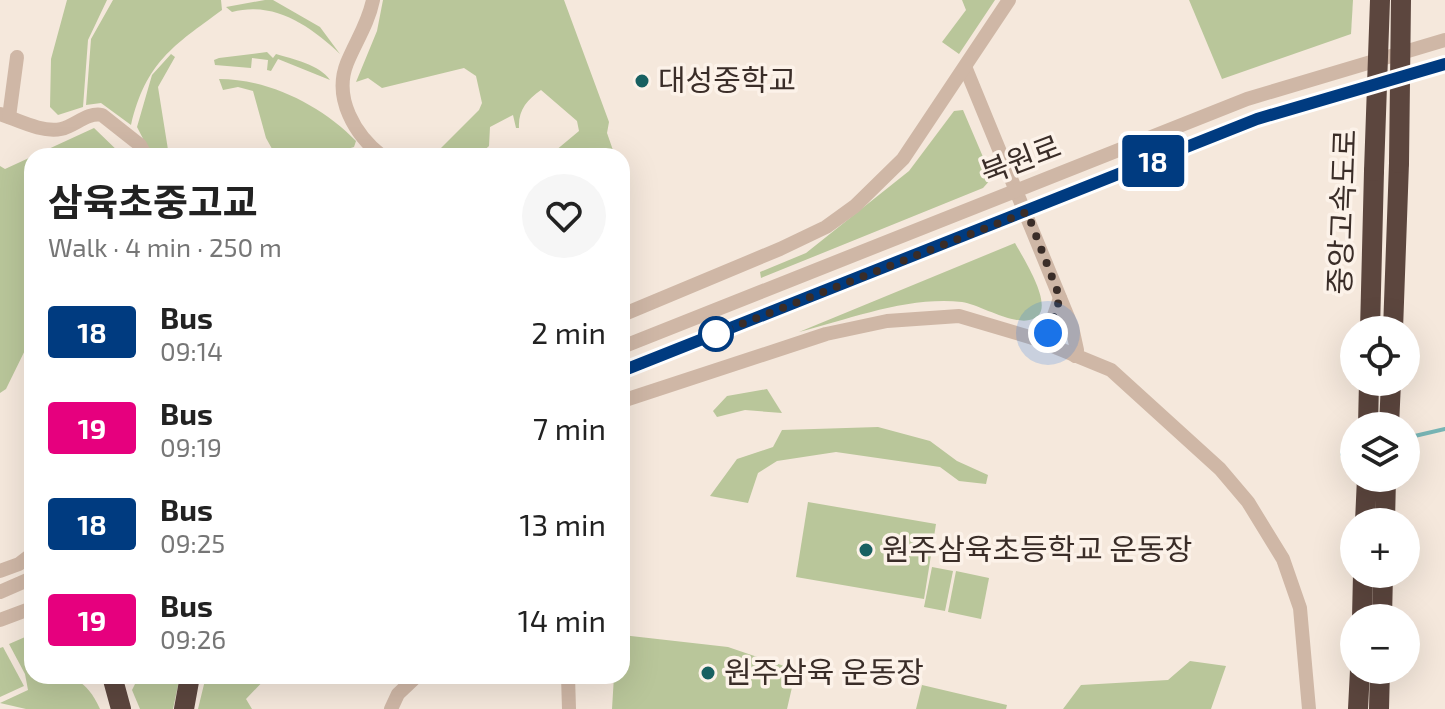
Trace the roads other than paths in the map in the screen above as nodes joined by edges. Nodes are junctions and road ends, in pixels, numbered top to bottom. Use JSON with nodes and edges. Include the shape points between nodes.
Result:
{"nodes":[{"id":1,"x":373,"y":0,"type":"edge"},
{"id":2,"x":1009,"y":0,"type":"edge"},
{"id":3,"x":1380,"y":0,"type":"edge"},
{"id":4,"x":1401,"y":0,"type":"edge"},
{"id":5,"x":1445,"y":40,"type":"edge"},
{"id":6,"x":17,"y":57,"type":"dead end"},
{"id":7,"x":1445,"y":64,"type":"edge"},
{"id":8,"x":966,"y":69,"type":"junction"},
{"id":9,"x":4,"y":115,"type":"edge"},
{"id":10,"x":142,"y":148,"type":"edge"},
{"id":11,"x":372,"y":148,"type":"edge"},
{"id":12,"x":1018,"y":190,"type":"junction"},
{"id":13,"x":1027,"y":212,"type":"junction"},
{"id":14,"x":1060,"y":298,"type":"junction"},
{"id":15,"x":630,"y":312,"type":"edge"},
{"id":16,"x":1370,"y":316,"type":"edge"},
{"id":17,"x":1394,"y":316,"type":"edge"},
{"id":18,"x":1033,"y":338,"type":"junction"},
{"id":19,"x":630,"y":344,"type":"edge"},
{"id":20,"x":1075,"y":356,"type":"junction"},
{"id":21,"x":630,"y":368,"type":"edge"},
{"id":22,"x":630,"y":398,"type":"edge"},
{"id":23,"x":24,"y":560,"type":"edge"},
{"id":24,"x":0,"y":571,"type":"edge"},
{"id":25,"x":24,"y":582,"type":"edge"},
{"id":26,"x":0,"y":592,"type":"edge"},
{"id":27,"x":24,"y":611,"type":"edge"},
{"id":28,"x":0,"y":620,"type":"edge"},
{"id":29,"x":104,"y":684,"type":"edge"},
{"id":30,"x":114,"y":684,"type":"edge"},
{"id":31,"x":189,"y":684,"type":"edge"},
{"id":32,"x":409,"y":684,"type":"edge"},
{"id":33,"x":568,"y":684,"type":"edge"},
{"id":34,"x":1359,"y":684,"type":"edge"},
{"id":35,"x":1380,"y":684,"type":"edge"},
{"id":36,"x":110,"y":709,"type":"edge"},
{"id":37,"x":121,"y":709,"type":"edge"},
{"id":38,"x":184,"y":709,"type":"edge"},
{"id":39,"x":391,"y":709,"type":"edge"},
{"id":40,"x":569,"y":709,"type":"edge"},
{"id":41,"x":1309,"y":709,"type":"edge"},
{"id":42,"x":1358,"y":709,"type":"edge"},
{"id":43,"x":1379,"y":709,"type":"edge"}],
"edges":[{"from":1,"to":11,"type":"street","via":[[341,87],[349,116]]},
{"from":2,"to":8,"type":"street"},
{"from":3,"to":16,"type":"highway","name":"중앙고속도로","bridge":true},
{"from":4,"to":17,"type":"highway","name":"중앙고속도로","bridge":true},
{"from":5,"to":12,"type":"street","name":"북원로","via":[[1247,99]]},
{"from":6,"to":9,"type":"street"},
{"from":7,"to":13,"type":"street","name":"북원로","via":[[1257,119]]},
{"from":8,"to":12,"type":"street"},
{"from":8,"to":15,"type":"street","via":[[903,159],[826,227]]},
{"from":9,"to":10,"type":"street","via":[[50,130],[102,115]]},
{"from":12,"to":13,"type":"street"},
{"from":12,"to":19,"type":"street","name":"북원로"},
{"from":13,"to":14,"type":"street"},
{"from":13,"to":21,"type":"street","name":"북원로"},
{"from":14,"to":18,"type":"street","via":[[1048,333]]},
{"from":14,"to":20,"type":"street","via":[[1072,327]]},
{"from":18,"to":20,"type":"street"},
{"from":18,"to":22,"type":"street","via":[[959,316],[887,321],[826,334]]},
{"from":20,"to":41,"type":"street","via":[[1111,370],[1220,469],[1248,502],[1283,559],[1300,608]]},
{"from":23,"to":24,"type":"street"},
{"from":25,"to":26,"type":"street"},
{"from":27,"to":28,"type":"street"},
{"from":29,"to":36,"type":"highway"},
{"from":30,"to":37,"type":"highway"},
{"from":31,"to":38,"type":"highway"},
{"from":32,"to":39,"type":"street"},
{"from":33,"to":40,"type":"street"},
{"from":34,"to":42,"type":"highway"},
{"from":35,"to":43,"type":"highway"}]}
